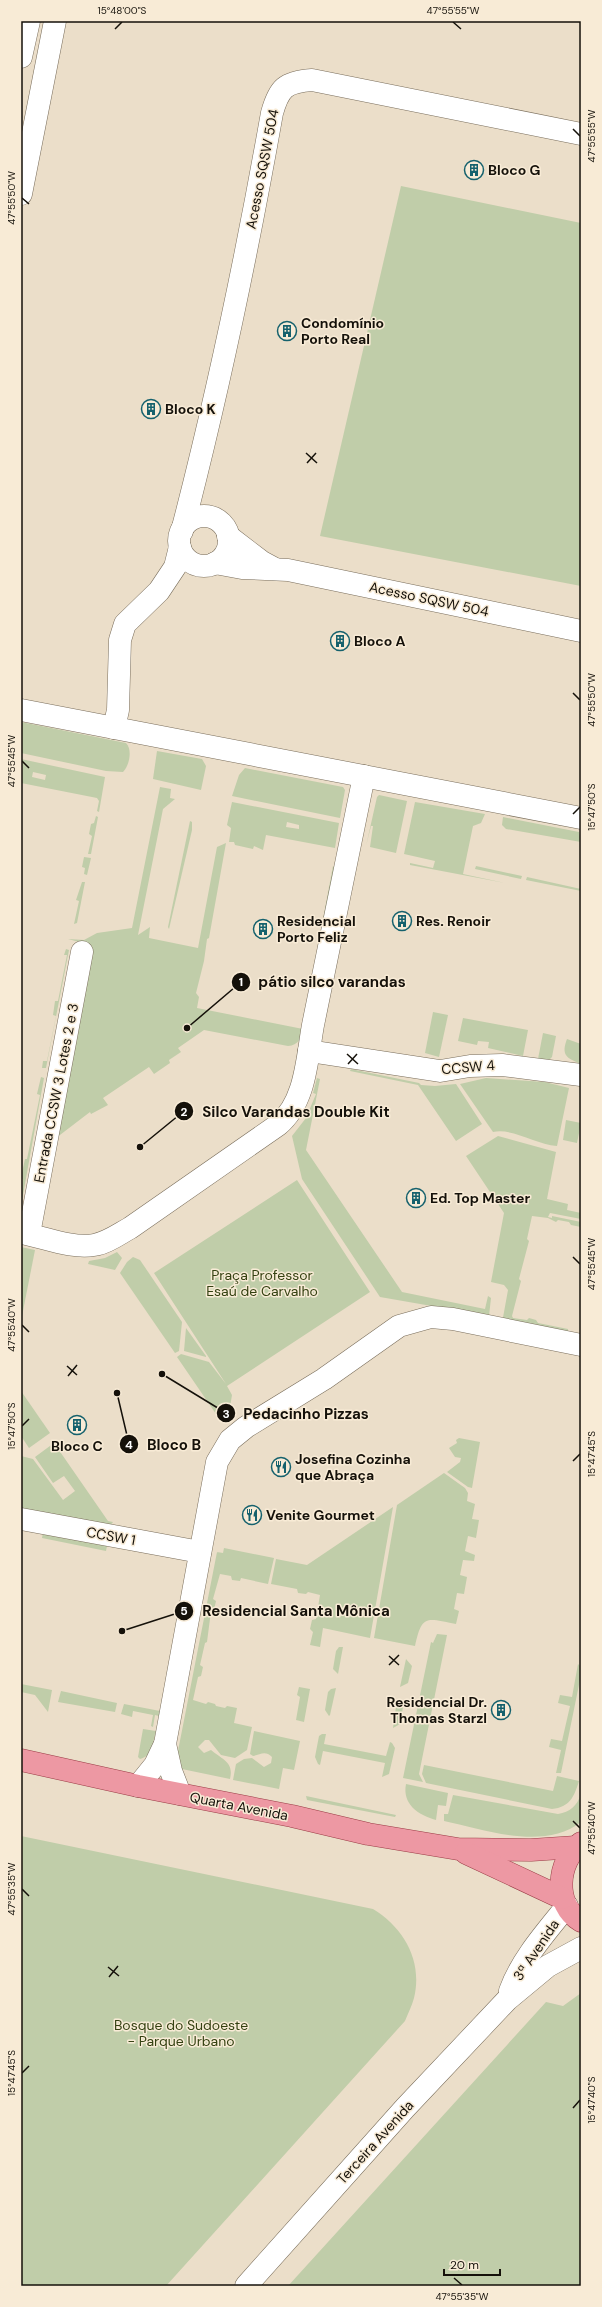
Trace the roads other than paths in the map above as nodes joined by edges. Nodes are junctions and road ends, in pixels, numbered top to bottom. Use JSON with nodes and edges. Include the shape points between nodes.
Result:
{"nodes":[{"id":1,"x":29,"y":21,"type":"edge"},
{"id":2,"x":55,"y":21,"type":"edge"},
{"id":3,"x":21,"y":57,"type":"edge"},
{"id":4,"x":581,"y":134,"type":"edge"},
{"id":5,"x":21,"y":194,"type":"edge"},
{"id":6,"x":202,"y":456,"type":"junction"},
{"id":7,"x":226,"y":530,"type":"junction"},
{"id":8,"x":181,"y":539,"type":"junction"},
{"id":9,"x":209,"y":564,"type":"junction"},
{"id":10,"x":278,"y":570,"type":"junction"},
{"id":11,"x":581,"y":631,"type":"edge"},
{"id":12,"x":121,"y":660,"type":"junction"},
{"id":13,"x":21,"y":710,"type":"edge"},
{"id":14,"x":114,"y":728,"type":"junction"},
{"id":15,"x":364,"y":776,"type":"junction"},
{"id":16,"x":581,"y":818,"type":"edge"},
{"id":17,"x":82,"y":952,"type":"dead end"},
{"id":18,"x":308,"y":1051,"type":"junction"},
{"id":19,"x":581,"y":1075,"type":"edge"},
{"id":20,"x":25,"y":1234,"type":"edge"},
{"id":21,"x":581,"y":1345,"type":"edge"},
{"id":22,"x":21,"y":1520,"type":"edge"},
{"id":23,"x":200,"y":1552,"type":"junction"},
{"id":24,"x":165,"y":1744,"type":"junction"},
{"id":25,"x":21,"y":1760,"type":"edge"},
{"id":26,"x":138,"y":1786,"type":"junction"},
{"id":27,"x":180,"y":1794,"type":"junction"},
{"id":28,"x":579,"y":1845,"type":"edge"},
{"id":29,"x":458,"y":1850,"type":"junction"},
{"id":30,"x":570,"y":1908,"type":"edge"},
{"id":31,"x":581,"y":1948,"type":"edge"},
{"id":32,"x":507,"y":2000,"type":"junction"},
{"id":33,"x":246,"y":2286,"type":"edge"}],
"edges":[{"from":1,"to":3,"type":"street"},
{"from":2,"to":5,"type":"street"},
{"from":4,"to":6,"type":"street","name":"Acesso SQSW 504","via":[[312,80],[298,81],[287,86],[278,94],[272,113]]},
{"from":6,"to":7,"type":"street","name":"Acesso SQSW 504","via":[[205,494]]},
{"from":6,"to":8,"type":"street","name":"Acesso SQSW 504"},
{"from":7,"to":8,"type":"street","via":[[214,518],[200,516],[186,524]]},
{"from":7,"to":9,"type":"street","via":[[228,547],[225,554]]},
{"from":7,"to":10,"type":"street","name":"Acesso SQSW 504","via":[[262,562]]},
{"from":8,"to":9,"type":"street","via":[[189,560]]},
{"from":8,"to":12,"type":"street","name":"Acesso SQSW 504","via":[[175,567],[159,591],[125,624],[120,640]]},
{"from":9,"to":10,"type":"street","name":"Acesso SQSW 504"},
{"from":9,"to":12,"type":"street","name":"Acesso SQSW 504","via":[[170,592],[139,622]]},
{"from":10,"to":11,"type":"street","name":"Acesso SQSW 504"},
{"from":12,"to":14,"type":"street","name":"Acesso SQSW 504","via":[[118,710]]},
{"from":13,"to":14,"type":"street"},
{"from":14,"to":15,"type":"street"},
{"from":15,"to":16,"type":"street"},
{"from":15,"to":18,"type":"street"},
{"from":17,"to":20,"type":"street","name":"Entrada CCSW 3 Lotes 2 e 3"},
{"from":18,"to":19,"type":"street","name":"CCSW 4","via":[[440,1071],[470,1066],[502,1065]]},
{"from":18,"to":20,"type":"street","via":[[308,1062],[293,1109],[283,1121],[130,1228],[106,1242],[94,1245],[77,1245]]},
{"from":21,"to":23,"type":"street","via":[[431,1317],[398,1326],[324,1379],[246,1427],[230,1440],[217,1462]]},
{"from":22,"to":23,"type":"street","name":"CCSW 1"},
{"from":23,"to":24,"type":"street"},
{"from":24,"to":26,"type":"street","via":[[155,1765]]},
{"from":24,"to":27,"type":"street","via":[[171,1771]]},
{"from":25,"to":26,"type":"main road","name":"Quarta Avenida"},
{"from":26,"to":27,"type":"main road","name":"Quarta Avenida"},
{"from":27,"to":29,"type":"main road","name":"Quarta Avenida","via":[[368,1834]]},
{"from":28,"to":29,"type":"main road","name":"Quarta Avenida","via":[[531,1850]]},
{"from":28,"to":30,"type":"main road","via":[[567,1859],[562,1874]]},
{"from":29,"to":30,"type":"main road","name":"Quarta Avenida"},
{"from":30,"to":32,"type":"street","name":"3ª Avenida","via":[[535,1947],[514,1981]]},
{"from":31,"to":32,"type":"street","name":"3ª Avenida","via":[[548,1966]]},
{"from":32,"to":33,"type":"street","name":"Terceira Avenida","via":[[405,2108]]}]}
